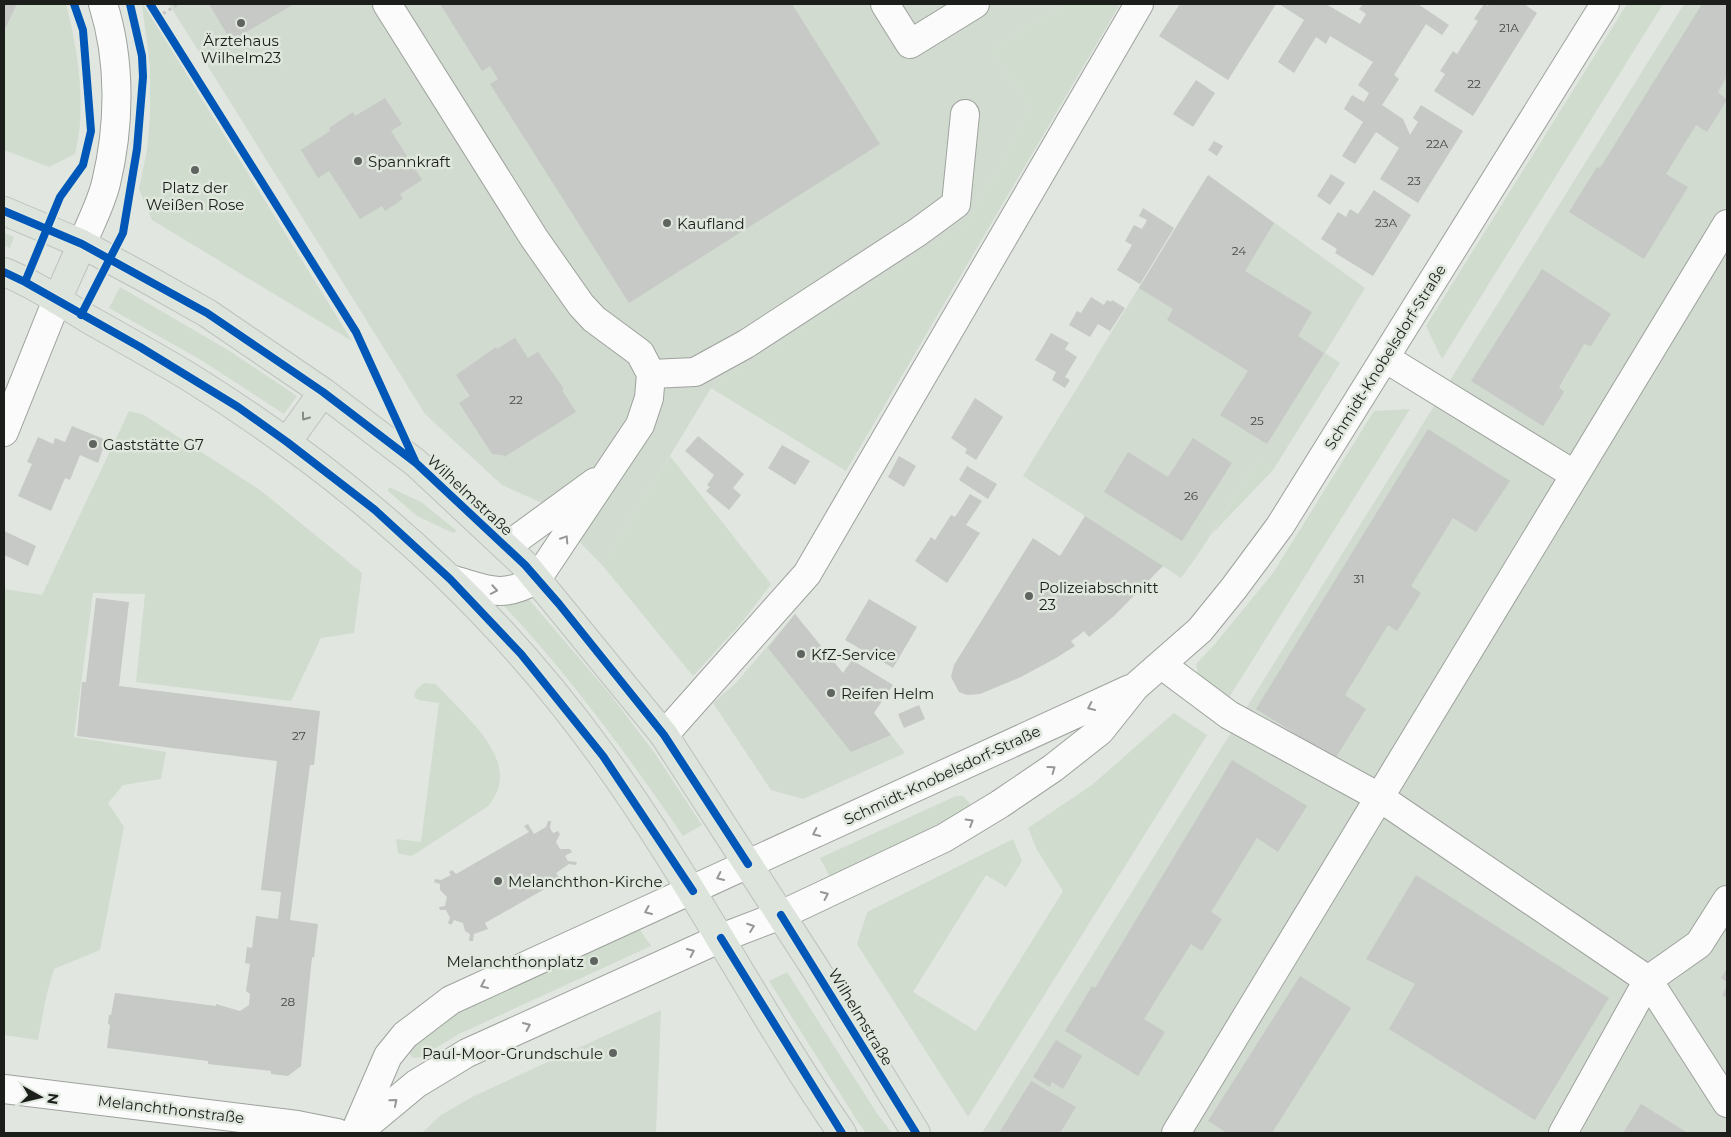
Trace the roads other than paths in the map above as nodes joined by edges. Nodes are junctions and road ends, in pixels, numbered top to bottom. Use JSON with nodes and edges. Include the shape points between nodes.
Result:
{"nodes":[{"id":1,"x":103,"y":4,"type":"edge"},
{"id":2,"x":387,"y":4,"type":"edge"},
{"id":3,"x":885,"y":4,"type":"edge"},
{"id":4,"x":975,"y":4,"type":"edge"},
{"id":5,"x":1139,"y":4,"type":"edge"},
{"id":6,"x":1605,"y":4,"type":"edge"},
{"id":7,"x":964,"y":114,"type":"dead end"},
{"id":8,"x":4,"y":211,"type":"edge"},
{"id":9,"x":1727,"y":224,"type":"edge"},
{"id":10,"x":82,"y":244,"type":"junction"},
{"id":11,"x":4,"y":272,"type":"edge"},
{"id":12,"x":57,"y":300,"type":"junction"},
{"id":13,"x":1384,"y":358,"type":"junction"},
{"id":14,"x":651,"y":374,"type":"junction"},
{"id":15,"x":323,"y":392,"type":"junction"},
{"id":16,"x":4,"y":432,"type":"edge"},
{"id":17,"x":287,"y":442,"type":"junction"},
{"id":18,"x":611,"y":470,"type":"junction"},
{"id":19,"x":1575,"y":475,"type":"junction"},
{"id":20,"x":506,"y":547,"type":"junction"},
{"id":21,"x":450,"y":579,"type":"junction"},
{"id":22,"x":537,"y":579,"type":"junction"},
{"id":23,"x":1162,"y":665,"type":"junction"},
{"id":24,"x":1136,"y":686,"type":"junction"},
{"id":25,"x":664,"y":734,"type":"junction"},
{"id":26,"x":1379,"y":797,"type":"junction"},
{"id":27,"x":748,"y":864,"type":"junction"},
{"id":28,"x":692,"y":891,"type":"junction"},
{"id":29,"x":1727,"y":900,"type":"edge"},
{"id":30,"x":781,"y":915,"type":"junction"},
{"id":31,"x":721,"y":938,"type":"junction"},
{"id":32,"x":1648,"y":980,"type":"junction"},
{"id":33,"x":388,"y":1056,"type":"junction"},
{"id":34,"x":416,"y":1084,"type":"junction"},
{"id":35,"x":4,"y":1089,"type":"edge"},
{"id":36,"x":1727,"y":1103,"type":"edge"},
{"id":37,"x":337,"y":1133,"type":"edge"},
{"id":38,"x":356,"y":1133,"type":"edge"},
{"id":39,"x":842,"y":1133,"type":"edge"},
{"id":40,"x":916,"y":1133,"type":"edge"},
{"id":41,"x":1176,"y":1133,"type":"edge"},
{"id":42,"x":1563,"y":1133,"type":"edge"}],
"edges":[{"from":1,"to":10,"type":"street","via":[[110,27],[116,80],[115,132],[106,184]]},
{"from":2,"to":14,"type":"street","via":[[534,238],[581,305],[594,319],[640,353]]},
{"from":3,"to":4,"type":"street","via":[[910,44]]},
{"from":5,"to":25,"type":"street","via":[[807,574]]},
{"from":6,"to":13,"type":"street","name":"Schmidt-Knobelsdorf-Straße"},
{"from":7,"to":14,"type":"street","via":[[956,204],[746,344],[695,372]]},
{"from":8,"to":10,"type":"main road","name":"Wilhelmstraße"},
{"from":9,"to":19,"type":"street"},
{"from":10,"to":12,"type":"main road"},
{"from":10,"to":15,"type":"main road","name":"Wilhelmstraße","via":[[207,313]]},
{"from":11,"to":12,"type":"main road"},
{"from":12,"to":16,"type":"street"},
{"from":12,"to":17,"type":"main road","via":[[182,372]]},
{"from":13,"to":19,"type":"street"},
{"from":13,"to":23,"type":"street","name":"Schmidt-Knobelsdorf-Straße","via":[[1258,557],[1200,630]]},
{"from":14,"to":18,"type":"street","via":[[649,398],[640,425]]},
{"from":15,"to":17,"type":"main road","one_way":true},
{"from":15,"to":20,"type":"main road","name":"Wilhelmstraße","via":[[416,464]]},
{"from":17,"to":21,"type":"main road","via":[[375,510]]},
{"from":18,"to":20,"type":"street"},
{"from":22,"to":18,"type":"street","one_way":true},
{"from":19,"to":26,"type":"street"},
{"from":20,"to":22,"type":"main road","name":"Wilhelmstraße"},
{"from":21,"to":22,"type":"street","one_way":true,"via":[[496,591],[511,591]]},
{"from":21,"to":28,"type":"main road","via":[[521,654],[579,724]]},
{"from":22,"to":25,"type":"main road","name":"Wilhelmstraße"},
{"from":23,"to":24,"type":"street","name":"Schmidt-Knobelsdorf-Straße"},
{"from":23,"to":26,"type":"street","via":[[1229,715]]},
{"from":24,"to":27,"type":"street","name":"Schmidt-Knobelsdorf-Straße","one_way":true},
{"from":30,"to":24,"type":"street","name":"Schmidt-Knobelsdorf-Straße","one_way":true,"via":[[944,838],[1000,804],[1100,731]]},
{"from":25,"to":27,"type":"main road","name":"Wilhelmstraße"},
{"from":26,"to":32,"type":"street"},
{"from":26,"to":41,"type":"street"},
{"from":27,"to":28,"type":"street","one_way":true},
{"from":27,"to":30,"type":"main road","name":"Wilhelmstraße"},
{"from":28,"to":31,"type":"main road"},
{"from":28,"to":33,"type":"street","one_way":true,"via":[[451,1000],[405,1035]]},
{"from":29,"to":32,"type":"street","via":[[1699,944]]},
{"from":31,"to":30,"type":"street","one_way":true},
{"from":30,"to":40,"type":"main road","name":"Wilhelmstraße"},
{"from":34,"to":31,"type":"street","one_way":true,"via":[[467,1053]]},
{"from":31,"to":39,"type":"main road"},
{"from":32,"to":36,"type":"street"},
{"from":32,"to":42,"type":"street"},
{"from":33,"to":34,"type":"street"},
{"from":33,"to":38,"type":"street"},
{"from":38,"to":34,"type":"street","one_way":true},
{"from":35,"to":37,"type":"street","name":"Melanchthonstraße","via":[[298,1124]]}]}
